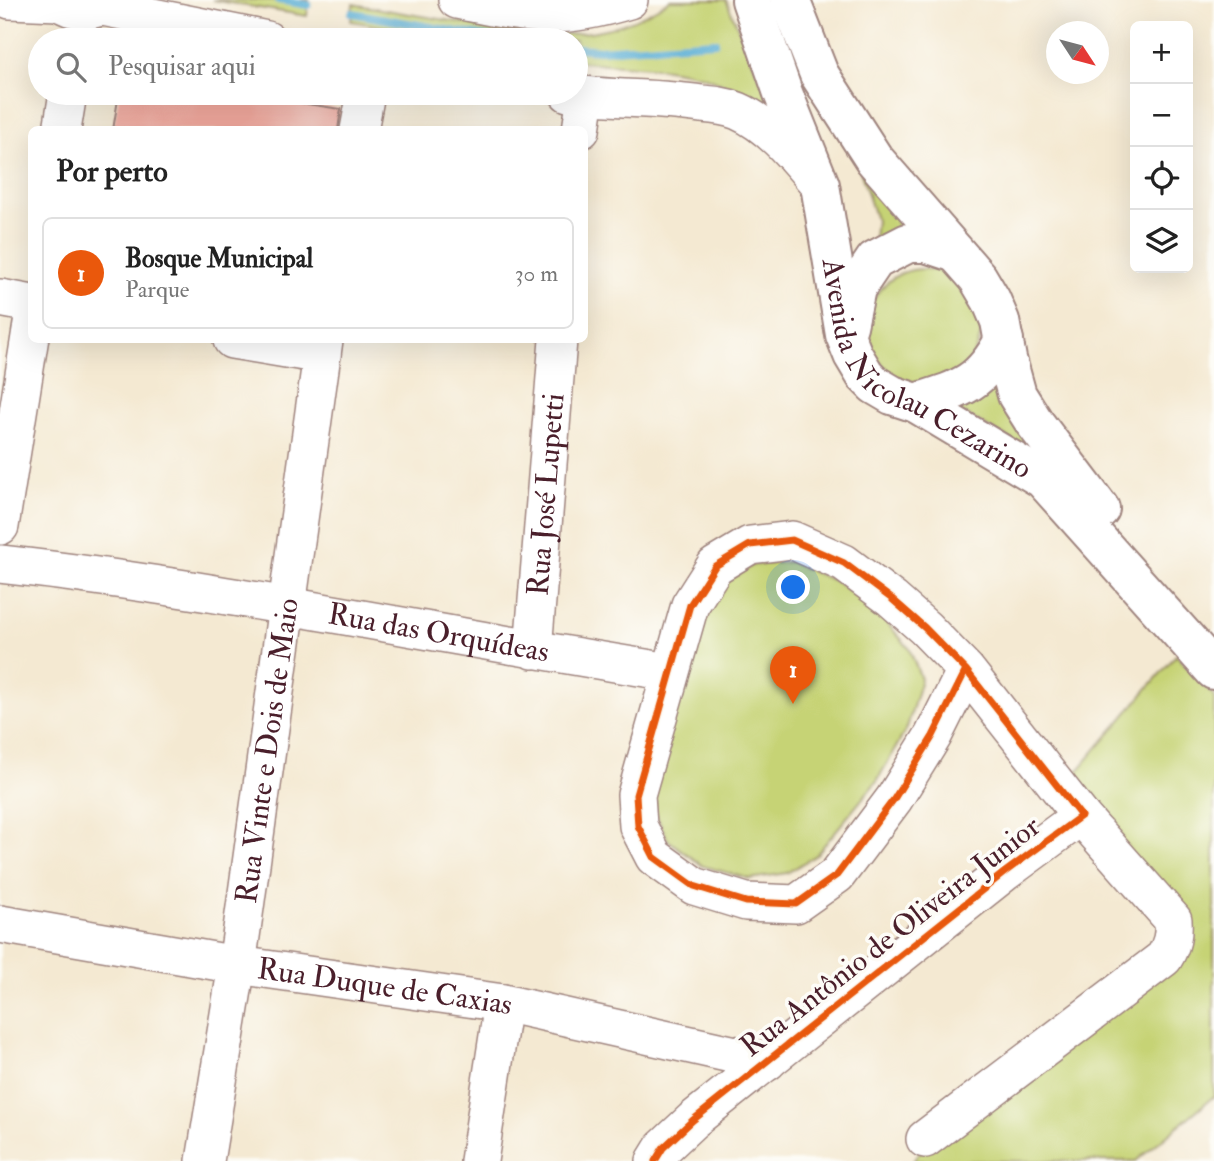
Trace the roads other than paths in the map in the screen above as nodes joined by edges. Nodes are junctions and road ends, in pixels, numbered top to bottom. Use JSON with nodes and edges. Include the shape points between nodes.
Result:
{"nodes":[{"id":1,"x":10,"y":0,"type":"edge"},
{"id":2,"x":457,"y":0,"type":"edge"},
{"id":3,"x":629,"y":0,"type":"edge"},
{"id":4,"x":751,"y":0,"type":"edge"},
{"id":5,"x":790,"y":0,"type":"edge"},
{"id":6,"x":513,"y":5,"type":"edge"},
{"id":7,"x":82,"y":10,"type":"edge"},
{"id":8,"x":193,"y":28,"type":"edge"},
{"id":9,"x":66,"y":105,"type":"edge"},
{"id":10,"x":364,"y":105,"type":"edge"},
{"id":11,"x":578,"y":106,"type":"edge"},
{"id":12,"x":63,"y":126,"type":"edge"},
{"id":13,"x":360,"y":126,"type":"edge"},
{"id":14,"x":820,"y":185,"type":"junction"},
{"id":15,"x":956,"y":253,"type":"junction"},
{"id":16,"x":0,"y":298,"type":"edge"},
{"id":17,"x":28,"y":303,"type":"edge"},
{"id":18,"x":845,"y":335,"type":"junction"},
{"id":19,"x":1004,"y":340,"type":"junction"},
{"id":20,"x":29,"y":343,"type":"edge"},
{"id":21,"x":271,"y":343,"type":"edge"},
{"id":22,"x":558,"y":343,"type":"edge"},
{"id":23,"x":323,"y":347,"type":"edge"},
{"id":24,"x":916,"y":403,"type":"junction"},
{"id":25,"x":0,"y":526,"type":"edge"},
{"id":26,"x":0,"y":564,"type":"edge"},
{"id":27,"x":287,"y":604,"type":"junction"},
{"id":28,"x":1214,"y":636,"type":"edge"},
{"id":29,"x":533,"y":650,"type":"junction"},
{"id":30,"x":966,"y":670,"type":"junction"},
{"id":31,"x":1214,"y":670,"type":"edge"},
{"id":32,"x":670,"y":672,"type":"junction"},
{"id":33,"x":1081,"y":816,"type":"junction"},
{"id":34,"x":0,"y":924,"type":"edge"},
{"id":35,"x":237,"y":965,"type":"junction"},
{"id":36,"x":503,"y":1003,"type":"junction"},
{"id":37,"x":767,"y":1062,"type":"junction"},
{"id":38,"x":925,"y":1139,"type":"dead end"},
{"id":39,"x":205,"y":1161,"type":"edge"},
{"id":40,"x":479,"y":1161,"type":"edge"},
{"id":41,"x":655,"y":1161,"type":"edge"}],
"edges":[{"from":1,"to":7,"type":"street"},
{"from":2,"to":6,"type":"street"},
{"from":3,"to":6,"type":"street","via":[[595,10],[560,13]]},
{"from":4,"to":14,"type":"main road","name":"Avenida Nicolau Cezarino"},
{"from":5,"to":15,"type":"main road","name":"Avenida Nicolau Cezarino","via":[[819,74],[874,159]]},
{"from":7,"to":8,"type":"street"},
{"from":9,"to":12,"type":"street"},
{"from":10,"to":13,"type":"street"},
{"from":11,"to":14,"type":"street","via":[[668,99],[738,111],[767,130]]},
{"from":14,"to":18,"type":"main road","name":"Avenida Nicolau Cezarino"},
{"from":15,"to":18,"type":"main road","via":[[926,243],[908,243],[875,260],[856,288]]},
{"from":15,"to":19,"type":"main road","name":"Avenida Nicolau Cezarino","via":[[991,300]]},
{"from":16,"to":17,"type":"street"},
{"from":18,"to":24,"type":"main road","name":"Avenida Nicolau Cezarino","via":[[875,385]]},
{"from":19,"to":24,"type":"main road","via":[[977,377],[960,389]]},
{"from":19,"to":28,"type":"main road","name":"Avenida Nicolau Cezarino","via":[[1017,395],[1034,422],[1091,499]]},
{"from":20,"to":25,"type":"street"},
{"from":21,"to":23,"type":"street"},
{"from":22,"to":29,"type":"street","name":"Rua José Lupetti"},
{"from":23,"to":27,"type":"street","name":"Rua Vinte e Dois de Maio"},
{"from":24,"to":31,"type":"main road","name":"Avenida Nicolau Cezarino","via":[[1043,479]]},
{"from":26,"to":27,"type":"street","name":"Rua das Orquídeas"},
{"from":27,"to":29,"type":"street","name":"Rua das Orquídeas"},
{"from":27,"to":35,"type":"street","name":"Rua Vinte e Dois de Maio"},
{"from":29,"to":32,"type":"street","name":"Rua das Orquídeas"},
{"from":30,"to":32,"type":"street","name":"Rua Antônio de Oliveira Junior","via":[[900,606],[845,563],[792,540],[750,545],[715,566],[690,605]]},
{"from":30,"to":32,"type":"street","name":"Rua Antônio de Oliveira Junior","via":[[894,799],[837,875],[796,904],[746,902],[694,886],[654,857],[638,826],[636,795]]},
{"from":30,"to":33,"type":"street","name":"Rua Antônio de Oliveira Junior"},
{"from":33,"to":37,"type":"street","name":"Rua Antônio de Oliveira Junior"},
{"from":33,"to":38,"type":"street","via":[[1172,920],[1172,947],[1164,958]]},
{"from":34,"to":35,"type":"street","name":"Rua Duque de Caxias"},
{"from":35,"to":36,"type":"street","name":"Rua Duque de Caxias"},
{"from":35,"to":39,"type":"street","name":"Rua Vinte e Dois de Maio"},
{"from":36,"to":37,"type":"street","name":"Rua Duque de Caxias"},
{"from":36,"to":40,"type":"street"},
{"from":37,"to":41,"type":"street","name":"Rua Antônio de Oliveira Junior","via":[[693,1120]]}]}
